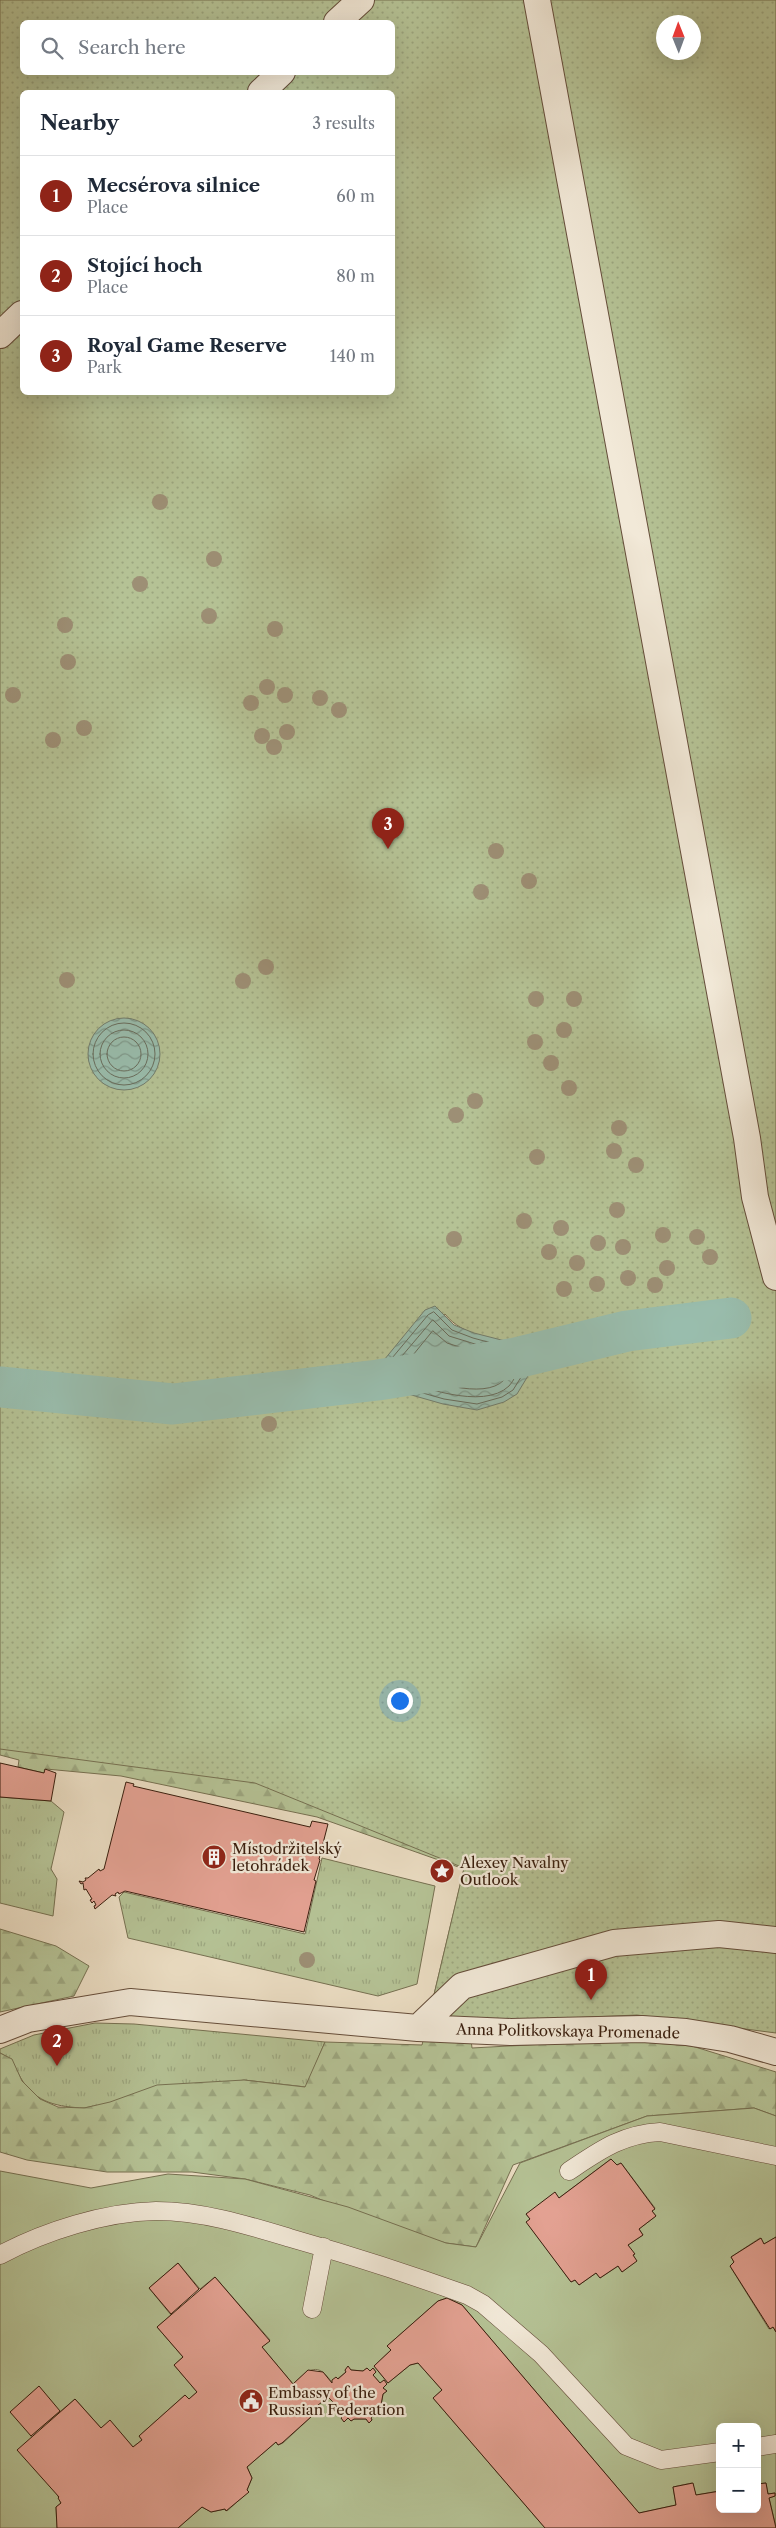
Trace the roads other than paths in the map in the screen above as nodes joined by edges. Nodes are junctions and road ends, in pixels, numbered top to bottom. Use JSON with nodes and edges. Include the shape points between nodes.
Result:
{"nodes":[{"id":1,"x":361,"y":0,"type":"edge"},
{"id":2,"x":538,"y":0,"type":"edge"},
{"id":3,"x":339,"y":20,"type":"edge"},
{"id":4,"x":279,"y":75,"type":"edge"},
{"id":5,"x":263,"y":90,"type":"edge"},
{"id":6,"x":20,"y":316,"type":"edge"},
{"id":7,"x":0,"y":335,"type":"edge"},
{"id":8,"x":776,"y":1277,"type":"edge"},
{"id":9,"x":776,"y":1940,"type":"edge"},
{"id":10,"x":418,"y":2028,"type":"junction"},
{"id":11,"x":0,"y":2030,"type":"edge"},
{"id":12,"x":776,"y":2052,"type":"edge"},
{"id":13,"x":776,"y":2156,"type":"edge"},
{"id":14,"x":568,"y":2171,"type":"dead end"},
{"id":15,"x":324,"y":2248,"type":"junction"},
{"id":16,"x":0,"y":2255,"type":"edge"},
{"id":17,"x":312,"y":2309,"type":"dead end"},
{"id":18,"x":776,"y":2444,"type":"edge"},
{"id":19,"x":761,"y":2446,"type":"edge"},
{"id":20,"x":716,"y":2453,"type":"edge"}],
"edges":[{"from":1,"to":3,"type":"street"},
{"from":2,"to":8,"type":"street","via":[[755,1197]]},
{"from":4,"to":5,"type":"street"},
{"from":6,"to":7,"type":"street"},
{"from":9,"to":10,"type":"street","via":[[719,1934],[614,1943],[462,1986]]},
{"from":10,"to":11,"type":"street","name":"Anna Politkovskaya Promenade","via":[[130,2002],[28,2019]]},
{"from":10,"to":12,"type":"street","name":"Anna Politkovskaya Promenade","via":[[512,2032],[642,2029],[730,2039]]},
{"from":13,"to":14,"type":"lane","via":[[660,2132],[643,2132],[616,2141]]},
{"from":15,"to":16,"type":"lane","via":[[205,2215],[156,2211],[105,2218],[59,2230]]},
{"from":15,"to":17,"type":"lane"},
{"from":15,"to":20,"type":"lane","via":[[453,2290],[482,2304],[540,2354],[626,2446],[662,2460]]},
{"from":18,"to":19,"type":"lane"}]}
